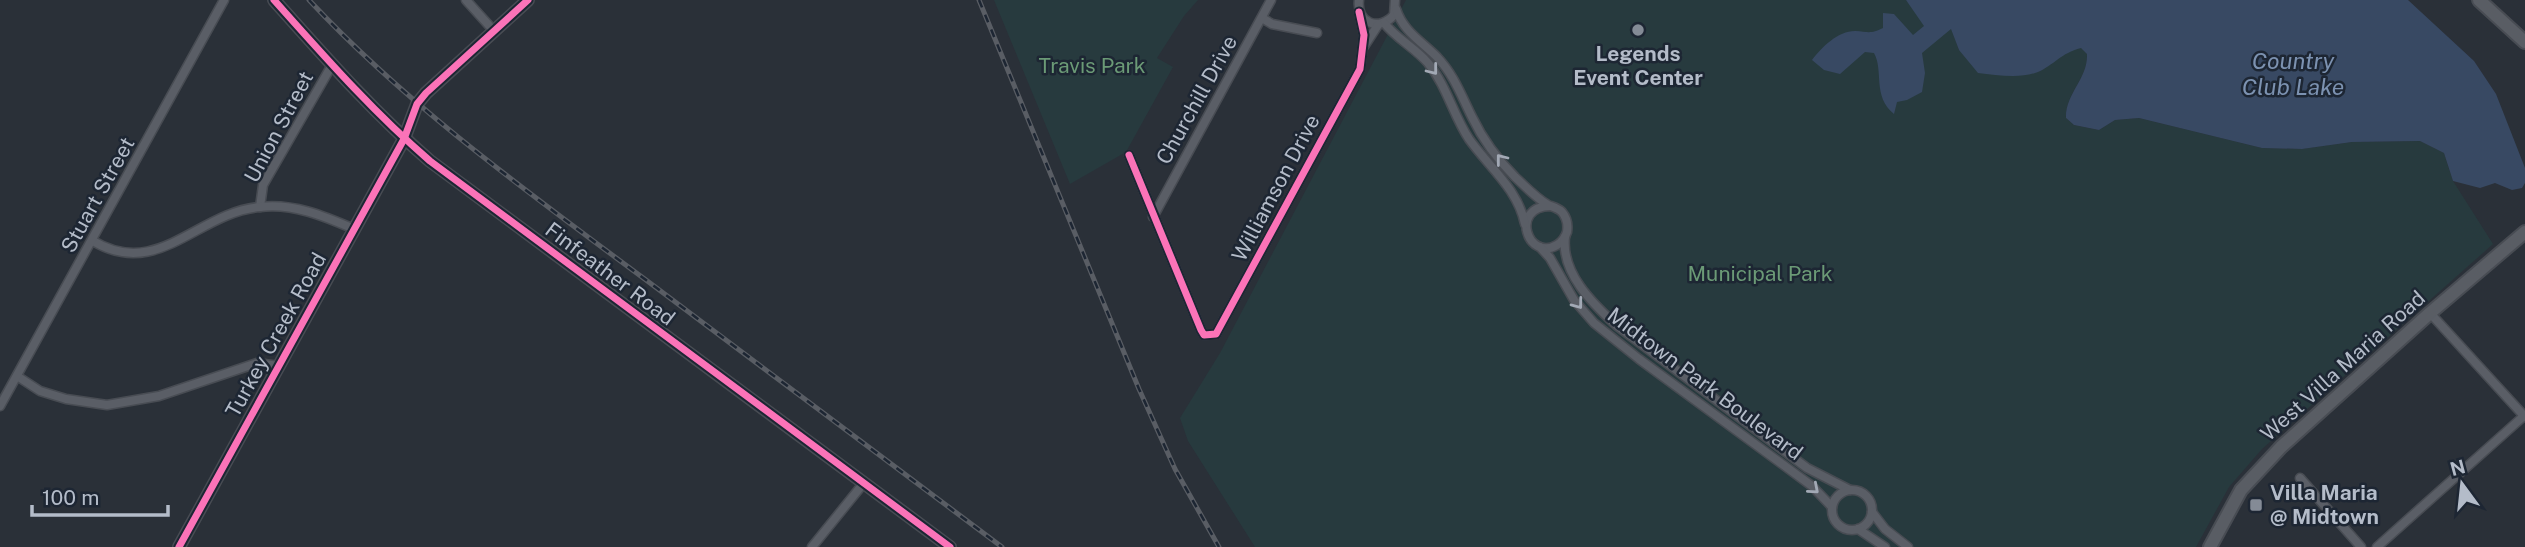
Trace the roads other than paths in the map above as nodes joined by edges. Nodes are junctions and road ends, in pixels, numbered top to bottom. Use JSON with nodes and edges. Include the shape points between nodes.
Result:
{"nodes":[{"id":1,"x":224,"y":0,"type":"edge"},
{"id":2,"x":274,"y":0,"type":"edge"},
{"id":3,"x":466,"y":0,"type":"edge"},
{"id":4,"x":528,"y":0,"type":"edge"},
{"id":5,"x":1272,"y":0,"type":"edge"},
{"id":6,"x":1359,"y":0,"type":"edge"},
{"id":7,"x":2479,"y":0,"type":"edge"},
{"id":8,"x":1396,"y":3,"type":"edge"},
{"id":9,"x":1359,"y":12,"type":"junction"},
{"id":10,"x":1262,"y":18,"type":"junction"},
{"id":11,"x":1381,"y":24,"type":"junction"},
{"id":12,"x":494,"y":31,"type":"junction"},
{"id":13,"x":1317,"y":33,"type":"dead end"},
{"id":14,"x":2525,"y":42,"type":"edge"},
{"id":15,"x":1363,"y":48,"type":"junction"},
{"id":16,"x":332,"y":65,"type":"junction"},
{"id":17,"x":404,"y":139,"type":"junction"},
{"id":18,"x":1129,"y":156,"type":"dead end"},
{"id":19,"x":260,"y":206,"type":"junction"},
{"id":20,"x":1550,"y":206,"type":"junction"},
{"id":21,"x":1153,"y":217,"type":"junction"},
{"id":22,"x":1525,"y":225,"type":"junction"},
{"id":23,"x":354,"y":229,"type":"junction"},
{"id":24,"x":2525,"y":232,"type":"edge"},
{"id":25,"x":1565,"y":237,"type":"junction"},
{"id":26,"x":93,"y":241,"type":"junction"},
{"id":27,"x":1540,"y":247,"type":"junction"},
{"id":28,"x":2430,"y":313,"type":"junction"},
{"id":29,"x":279,"y":366,"type":"junction"},
{"id":30,"x":17,"y":376,"type":"junction"},
{"id":31,"x":0,"y":406,"type":"edge"},
{"id":32,"x":2525,"y":416,"type":"edge"},
{"id":33,"x":2300,"y":478,"type":"dead end"},
{"id":34,"x":863,"y":484,"type":"junction"},
{"id":35,"x":1850,"y":490,"type":"junction"},
{"id":36,"x":1832,"y":507,"type":"junction"},
{"id":37,"x":1872,"y":512,"type":"junction"},
{"id":38,"x":1858,"y":529,"type":"junction"},
{"id":39,"x":179,"y":547,"type":"edge"},
{"id":40,"x":813,"y":547,"type":"edge"},
{"id":41,"x":950,"y":547,"type":"edge"},
{"id":42,"x":1885,"y":547,"type":"edge"},
{"id":43,"x":1908,"y":547,"type":"edge"},
{"id":44,"x":2210,"y":547,"type":"edge"},
{"id":45,"x":2361,"y":547,"type":"edge"},
{"id":46,"x":2377,"y":547,"type":"edge"}],
"edges":[{"from":1,"to":26,"type":"street","name":"Stuart Street"},
{"from":2,"to":16,"type":"street","name":"Finfeather Road"},
{"from":3,"to":12,"type":"street"},
{"from":4,"to":12,"type":"street","name":"Turkey Creek Road"},
{"from":5,"to":10,"type":"street","name":"Churchill Drive"},
{"from":6,"to":9,"type":"street","name":"Williamson Drive"},
{"from":7,"to":14,"type":"main road"},
{"from":8,"to":11,"type":"street","name":"Williamson Drive","via":[[1394,15]]},
{"from":20,"to":8,"type":"street","one_way":true,"via":[[1532,194],[1494,151],[1475,124],[1456,82],[1436,55],[1406,29]]},
{"from":9,"to":11,"type":"street","via":[[1367,21]]},
{"from":9,"to":15,"type":"street","name":"Williamson Drive"},
{"from":10,"to":13,"type":"street"},
{"from":10,"to":21,"type":"street","name":"Churchill Drive"},
{"from":11,"to":15,"type":"street","name":"Williamson Drive"},
{"from":11,"to":22,"type":"street","one_way":true,"via":[[1427,62],[1440,80],[1470,141],[1520,204]]},
{"from":12,"to":17,"type":"street","name":"Turkey Creek Road","via":[[421,98]]},
{"from":15,"to":21,"type":"street","name":"Williamson Drive","via":[[1360,69],[1216,334],[1208,337],[1201,330]]},
{"from":16,"to":17,"type":"street","name":"Finfeather Road"},
{"from":16,"to":19,"type":"street","name":"Union Street","via":[[263,185]]},
{"from":17,"to":23,"type":"street","name":"Turkey Creek Road"},
{"from":17,"to":34,"type":"street","name":"Finfeather Road"},
{"from":18,"to":21,"type":"street"},
{"from":19,"to":23,"type":"street","via":[[304,210]]},
{"from":19,"to":26,"type":"street","via":[[220,217],[167,246],[143,253],[121,253]]},
{"from":20,"to":22,"type":"street","via":[[1531,212]]},
{"from":20,"to":25,"type":"street","via":[[1566,218]]},
{"from":22,"to":27,"type":"street","via":[[1529,239]]},
{"from":23,"to":29,"type":"street","name":"Turkey Creek Road"},
{"from":24,"to":28,"type":"main road","name":"West Villa Maria Road"},
{"from":25,"to":27,"type":"street","via":[[1554,246]]},
{"from":25,"to":35,"type":"street","name":"Midtown Park Boulevard","via":[[1567,264],[1589,298],[1616,326],[1807,468]]},
{"from":26,"to":30,"type":"street","name":"Stuart Street"},
{"from":27,"to":36,"type":"street","name":"Midtown Park Boulevard","one_way":true,"via":[[1594,323],[1812,486]]},
{"from":28,"to":32,"type":"street"},
{"from":28,"to":44,"type":"main road","name":"West Villa Maria Road","via":[[2262,466],[2241,490]]},
{"from":29,"to":30,"type":"street","via":[[257,363],[159,396],[107,405],[40,391]]},
{"from":29,"to":39,"type":"street","name":"Turkey Creek Road"},
{"from":30,"to":31,"type":"street","name":"Stuart Street"},
{"from":32,"to":46,"type":"street"},
{"from":33,"to":45,"type":"street"},
{"from":34,"to":40,"type":"street"},
{"from":34,"to":41,"type":"street","name":"Finfeather Road"},
{"from":35,"to":36,"type":"street","via":[[1838,496]]},
{"from":35,"to":37,"type":"street","via":[[1864,494]]},
{"from":36,"to":38,"type":"street","via":[[1839,525]]},
{"from":37,"to":38,"type":"street"},
{"from":37,"to":43,"type":"street"},
{"from":38,"to":42,"type":"street"}]}
